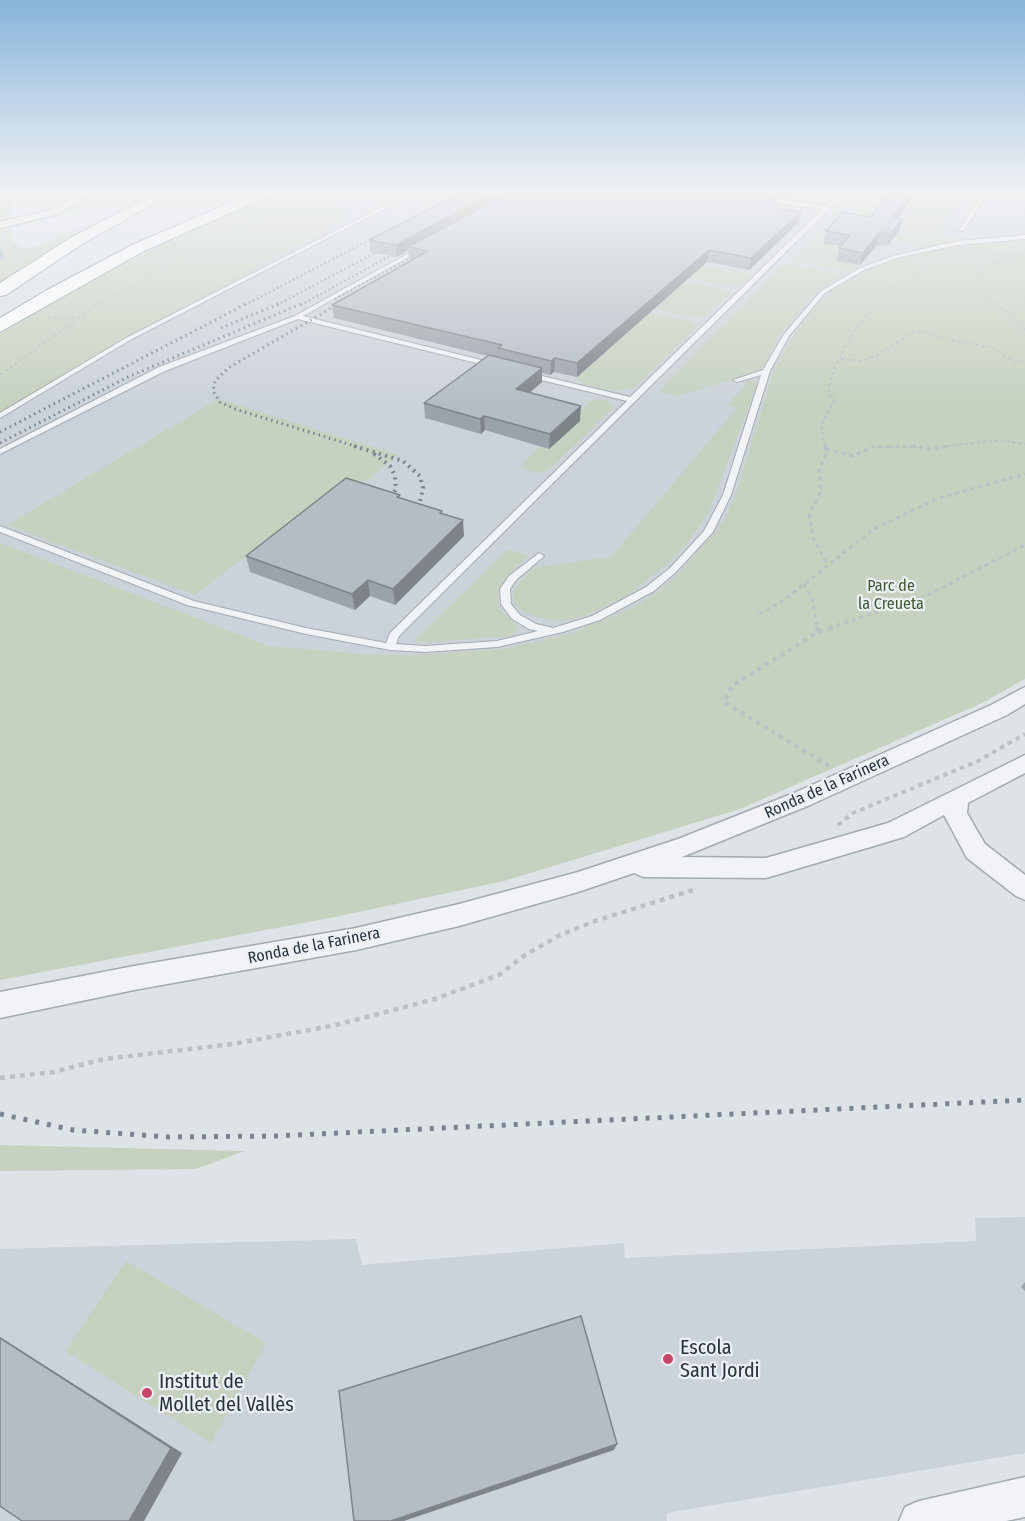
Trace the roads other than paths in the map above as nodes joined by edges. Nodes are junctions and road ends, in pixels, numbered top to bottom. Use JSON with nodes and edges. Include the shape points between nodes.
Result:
{"nodes":[{"id":1,"x":43,"y":263,"type":"edge"},
{"id":2,"x":71,"y":263,"type":"edge"},
{"id":3,"x":86,"y":263,"type":"edge"},
{"id":4,"x":111,"y":263,"type":"edge"},
{"id":5,"x":276,"y":263,"type":"edge"},
{"id":6,"x":395,"y":263,"type":"edge"},
{"id":7,"x":770,"y":263,"type":"edge"},
{"id":8,"x":880,"y":263,"type":"edge"},
{"id":9,"x":0,"y":291,"type":"edge"},
{"id":10,"x":0,"y":307,"type":"edge"},
{"id":11,"x":297,"y":317,"type":"junction"},
{"id":12,"x":0,"y":319,"type":"edge"},
{"id":13,"x":0,"y":326,"type":"edge"},
{"id":14,"x":506,"y":369,"type":"edge"},
{"id":15,"x":766,"y":371,"type":"junction"},
{"id":16,"x":517,"y":372,"type":"edge"},
{"id":17,"x":737,"y":380,"type":"dead end"},
{"id":18,"x":632,"y":400,"type":"junction"},
{"id":19,"x":0,"y":416,"type":"edge"},
{"id":20,"x":0,"y":452,"type":"edge"},
{"id":21,"x":0,"y":529,"type":"edge"},
{"id":22,"x":539,"y":556,"type":"dead end"},
{"id":23,"x":559,"y":630,"type":"junction"},
{"id":24,"x":390,"y":647,"type":"junction"},
{"id":25,"x":1025,"y":694,"type":"edge"},
{"id":26,"x":1025,"y":763,"type":"edge"},
{"id":27,"x":957,"y":798,"type":"junction"},
{"id":28,"x":623,"y":867,"type":"junction"},
{"id":29,"x":1025,"y":889,"type":"edge"},
{"id":30,"x":0,"y":1005,"type":"edge"},
{"id":31,"x":1025,"y":1497,"type":"edge"},
{"id":32,"x":919,"y":1521,"type":"edge"}],
"edges":[{"from":1,"to":9,"type":"highway"},
{"from":2,"to":10,"type":"highway"},
{"from":3,"to":12,"type":"highway"},
{"from":4,"to":13,"type":"highway"},
{"from":5,"to":19,"type":"lane","via":[[128,339]]},
{"from":6,"to":11,"type":"lane"},
{"from":7,"to":18,"type":"lane"},
{"from":8,"to":15,"type":"lane","via":[[857,272],[811,303],[786,335]]},
{"from":11,"to":14,"type":"lane"},
{"from":11,"to":20,"type":"lane","via":[[162,369]]},
{"from":15,"to":17,"type":"lane"},
{"from":15,"to":23,"type":"lane","via":[[727,495],[708,532],[650,589],[596,618]]},
{"from":16,"to":18,"type":"lane"},
{"from":18,"to":24,"type":"lane","via":[[394,635]]},
{"from":21,"to":24,"type":"lane","via":[[191,603]]},
{"from":22,"to":23,"type":"lane","via":[[508,583],[506,604],[516,617],[533,627]]},
{"from":23,"to":24,"type":"lane","via":[[497,644]]},
{"from":25,"to":28,"type":"street","name":"Ronda de la Farinera","via":[[999,710],[849,778],[686,846]]},
{"from":26,"to":27,"type":"street","name":"Ronda de la Farinera"},
{"from":27,"to":28,"type":"street","name":"Ronda de la Farinera","via":[[895,830],[766,868]]},
{"from":27,"to":29,"type":"street","via":[[955,813],[976,851]]},
{"from":28,"to":30,"type":"street","name":"Ronda de la Farinera","via":[[459,915],[356,939]]},
{"from":31,"to":32,"type":"street"}]}
